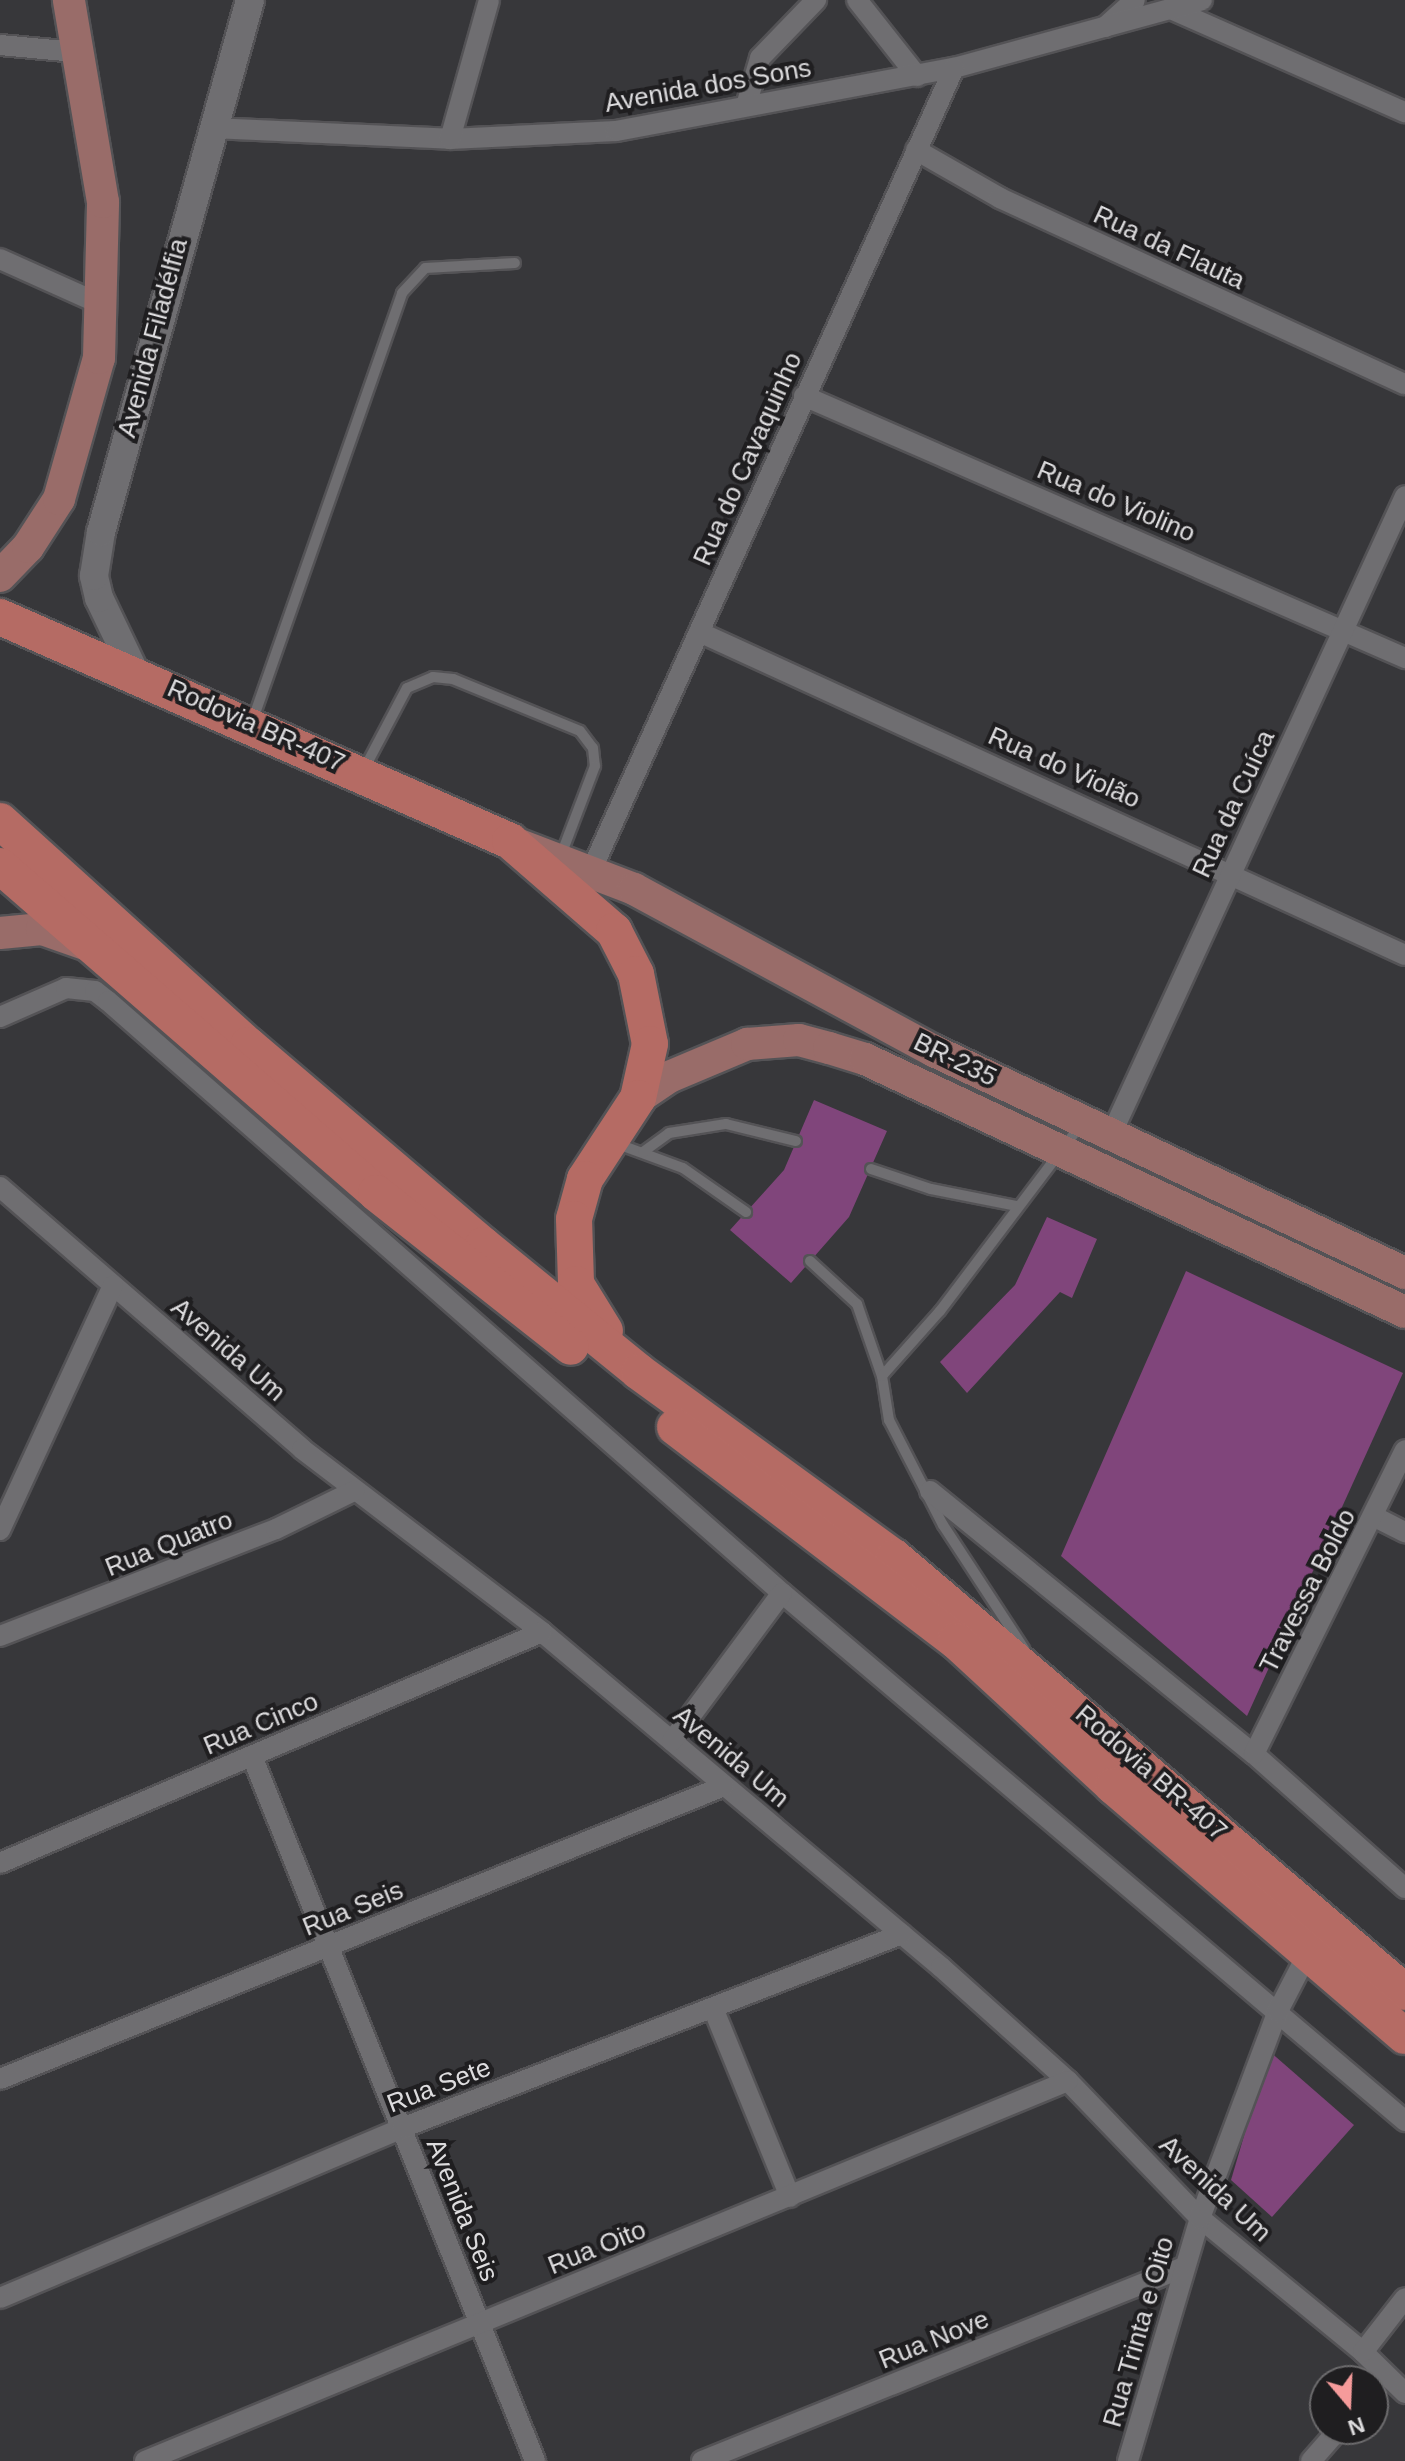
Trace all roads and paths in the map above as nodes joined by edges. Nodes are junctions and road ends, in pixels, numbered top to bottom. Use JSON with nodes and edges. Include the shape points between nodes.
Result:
{"nodes":[{"id":1,"x":69,"y":0,"type":"edge"},
{"id":2,"x":250,"y":0,"type":"edge"},
{"id":3,"x":489,"y":0,"type":"edge"},
{"id":4,"x":816,"y":0,"type":"edge"},
{"id":5,"x":857,"y":0,"type":"edge"},
{"id":6,"x":1135,"y":0,"type":"edge"},
{"id":7,"x":1202,"y":0,"type":"edge"},
{"id":8,"x":1171,"y":9,"type":"junction"},
{"id":9,"x":1100,"y":31,"type":"junction"},
{"id":10,"x":0,"y":45,"type":"edge"},
{"id":11,"x":76,"y":52,"type":"junction"},
{"id":12,"x":954,"y":68,"type":"junction"},
{"id":13,"x":917,"y":76,"type":"junction"},
{"id":14,"x":746,"y":106,"type":"junction"},
{"id":15,"x":1405,"y":112,"type":"edge"},
{"id":16,"x":212,"y":128,"type":"junction"},
{"id":17,"x":450,"y":139,"type":"junction"},
{"id":18,"x":916,"y":150,"type":"junction"},
{"id":19,"x":0,"y":259,"type":"edge"},
{"id":20,"x":515,"y":263,"type":"dead end"},
{"id":21,"x":98,"y":303,"type":"junction"},
{"id":22,"x":1405,"y":384,"type":"edge"},
{"id":23,"x":804,"y":396,"type":"junction"},
{"id":24,"x":1405,"y":496,"type":"edge"},
{"id":25,"x":0,"y":576,"type":"edge"},
{"id":26,"x":0,"y":617,"type":"edge"},
{"id":27,"x":1345,"y":629,"type":"junction"},
{"id":28,"x":699,"y":632,"type":"junction"},
{"id":29,"x":1405,"y":658,"type":"edge"},
{"id":30,"x":135,"y":673,"type":"junction"},
{"id":31,"x":252,"y":724,"type":"junction"},
{"id":32,"x":362,"y":772,"type":"junction"},
{"id":33,"x":0,"y":821,"type":"edge"},
{"id":34,"x":510,"y":841,"type":"junction"},
{"id":35,"x":559,"y":860,"type":"junction"},
{"id":36,"x":0,"y":866,"type":"edge"},
{"id":37,"x":591,"y":871,"type":"junction"},
{"id":38,"x":1231,"y":872,"type":"junction"},
{"id":39,"x":0,"y":933,"type":"edge"},
{"id":40,"x":103,"y":954,"type":"junction"},
{"id":41,"x":1405,"y":955,"type":"edge"},
{"id":42,"x":0,"y":1017,"type":"edge"},
{"id":43,"x":201,"y":1060,"type":"junction"},
{"id":44,"x":638,"y":1098,"type":"junction"},
{"id":45,"x":1098,"y":1128,"type":"junction"},
{"id":46,"x":796,"y":1141,"type":"dead end"},
{"id":47,"x":626,"y":1147,"type":"junction"},
{"id":48,"x":1059,"y":1152,"type":"junction"},
{"id":49,"x":871,"y":1169,"type":"dead end"},
{"id":50,"x":0,"y":1187,"type":"edge"},
{"id":51,"x":1017,"y":1206,"type":"junction"},
{"id":52,"x":746,"y":1212,"type":"dead end"},
{"id":53,"x":810,"y":1261,"type":"dead end"},
{"id":54,"x":1405,"y":1273,"type":"edge"},
{"id":55,"x":113,"y":1286,"type":"junction"},
{"id":56,"x":1405,"y":1312,"type":"edge"},
{"id":57,"x":639,"y":1372,"type":"junction"},
{"id":58,"x":882,"y":1376,"type":"junction"},
{"id":59,"x":1405,"y":1450,"type":"edge"},
{"id":60,"x":354,"y":1491,"type":"junction"},
{"id":61,"x":930,"y":1491,"type":"junction"},
{"id":62,"x":1375,"y":1517,"type":"junction"},
{"id":63,"x":0,"y":1530,"type":"edge"},
{"id":64,"x":1405,"y":1532,"type":"edge"},
{"id":65,"x":782,"y":1593,"type":"junction"},
{"id":66,"x":542,"y":1632,"type":"junction"},
{"id":67,"x":0,"y":1636,"type":"edge"},
{"id":68,"x":1044,"y":1681,"type":"junction"},
{"id":69,"x":672,"y":1741,"type":"junction"},
{"id":70,"x":1254,"y":1754,"type":"junction"},
{"id":71,"x":252,"y":1756,"type":"junction"},
{"id":72,"x":724,"y":1786,"type":"junction"},
{"id":73,"x":0,"y":1863,"type":"edge"},
{"id":74,"x":1405,"y":1888,"type":"edge"},
{"id":75,"x":902,"y":1934,"type":"junction"},
{"id":76,"x":329,"y":1947,"type":"junction"},
{"id":77,"x":1308,"y":1953,"type":"junction"},
{"id":78,"x":1405,"y":1992,"type":"edge"},
{"id":79,"x":713,"y":2008,"type":"junction"},
{"id":80,"x":1278,"y":2011,"type":"junction"},
{"id":81,"x":1405,"y":2036,"type":"edge"},
{"id":82,"x":0,"y":2079,"type":"edge"},
{"id":83,"x":1068,"y":2081,"type":"junction"},
{"id":84,"x":1405,"y":2121,"type":"edge"},
{"id":85,"x":402,"y":2128,"type":"junction"},
{"id":86,"x":790,"y":2197,"type":"junction"},
{"id":87,"x":1200,"y":2218,"type":"junction"},
{"id":88,"x":1184,"y":2267,"type":"junction"},
{"id":89,"x":0,"y":2298,"type":"edge"},
{"id":90,"x":1405,"y":2298,"type":"edge"},
{"id":91,"x":480,"y":2325,"type":"junction"},
{"id":92,"x":1363,"y":2352,"type":"junction"},
{"id":93,"x":1370,"y":2365,"type":"edge"},
{"id":94,"x":1325,"y":2445,"type":"edge"},
{"id":95,"x":145,"y":2461,"type":"edge"},
{"id":96,"x":535,"y":2461,"type":"edge"},
{"id":97,"x":702,"y":2461,"type":"edge"},
{"id":98,"x":1128,"y":2461,"type":"edge"},
{"id":99,"x":1311,"y":2461,"type":"edge"}],
"edges":[{"from":1,"to":11,"type":"main road"},
{"from":2,"to":16,"type":"street","name":"Avenida Filadélfia"},
{"from":3,"to":17,"type":"street"},
{"from":4,"to":14,"type":"street","via":[[760,58]]},
{"from":5,"to":13,"type":"street"},
{"from":6,"to":9,"type":"street"},
{"from":7,"to":8,"type":"street","name":"Avenida dos Sons"},
{"from":8,"to":9,"type":"street","name":"Avenida dos Sons"},
{"from":8,"to":15,"type":"street"},
{"from":9,"to":12,"type":"street","name":"Avenida dos Sons"},
{"from":10,"to":11,"type":"street"},
{"from":11,"to":21,"type":"main road","via":[[102,190]]},
{"from":12,"to":13,"type":"street","name":"Avenida dos Sons"},
{"from":12,"to":18,"type":"street","name":"Rua do Cavaquinho"},
{"from":13,"to":14,"type":"street","name":"Avenida dos Sons"},
{"from":14,"to":17,"type":"street","name":"Avenida dos Sons","via":[[616,131]]},
{"from":16,"to":17,"type":"street","name":"Avenida dos Sons"},
{"from":16,"to":30,"type":"street","name":"Avenida Filadélfia","via":[[105,515],[94,576],[105,616]]},
{"from":18,"to":22,"type":"street","name":"Rua da Flauta","via":[[1000,198]]},
{"from":18,"to":23,"type":"street","name":"Rua do Cavaquinho"},
{"from":19,"to":21,"type":"street"},
{"from":20,"to":31,"type":"lane","via":[[425,268],[402,293]]},
{"from":21,"to":25,"type":"main road","via":[[95,380],[59,499],[28,547]]},
{"from":23,"to":27,"type":"street","name":"Rua do Violino"},
{"from":23,"to":28,"type":"street","name":"Rua do Cavaquinho"},
{"from":24,"to":27,"type":"street","name":"Rua da Cuíca"},
{"from":26,"to":30,"type":"highway","name":"Rodovia BR-407"},
{"from":27,"to":29,"type":"street","name":"Rua do Violino"},
{"from":27,"to":38,"type":"street","name":"Rua da Cuíca"},
{"from":28,"to":37,"type":"street","name":"Rua do Cavaquinho"},
{"from":28,"to":38,"type":"street","name":"Rua do Violão"},
{"from":30,"to":31,"type":"highway","name":"Rodovia BR-407"},
{"from":31,"to":32,"type":"highway","name":"Rodovia BR-407"},
{"from":32,"to":34,"type":"highway","name":"Rodovia BR-407"},
{"from":32,"to":35,"type":"lane","via":[[407,688],[433,677],[453,679],[580,731],[593,748],[595,766]]},
{"from":33,"to":57,"type":"highway","via":[[248,1045]]},
{"from":34,"to":35,"type":"main road","name":"BR-235","number":"BR-235"},
{"from":34,"to":44,"type":"highway","name":"Rodovia BR-407","via":[[592,908],[629,956],[650,1044]]},
{"from":35,"to":37,"type":"main road","name":"BR-235","number":"BR-235"},
{"from":36,"to":40,"type":"highway"},
{"from":37,"to":45,"type":"main road","name":"BR-235","number":"BR-235","via":[[634,889],[880,1023]]},
{"from":38,"to":41,"type":"street","name":"Rua do Violão"},
{"from":38,"to":45,"type":"street","name":"Rua da Cuíca"},
{"from":39,"to":40,"type":"main road","via":[[42,929]]},
{"from":40,"to":43,"type":"highway"},
{"from":42,"to":43,"type":"street","via":[[66,988],[95,991]]},
{"from":43,"to":65,"type":"street"},
{"from":43,"to":77,"type":"highway","via":[[967,1651],[1113,1786]]},
{"from":44,"to":47,"type":"highway"},
{"from":44,"to":48,"type":"main road","name":"BR-235","number":"BR-235","via":[[724,1052],[747,1044],[799,1040],[865,1059]]},
{"from":45,"to":48,"type":"lane"},
{"from":45,"to":54,"type":"main road","name":"BR-235","number":"BR-235"},
{"from":46,"to":47,"type":"lane","via":[[726,1124],[669,1133]]},
{"from":47,"to":52,"type":"lane","via":[[683,1168]]},
{"from":47,"to":57,"type":"highway","via":[[578,1199],[572,1262],[588,1310]]},
{"from":48,"to":51,"type":"lane"},
{"from":48,"to":56,"type":"main road","name":"BR-235","number":"BR-235"},
{"from":49,"to":51,"type":"lane","via":[[931,1189]]},
{"from":50,"to":55,"type":"street","name":"Avenida Um"},
{"from":51,"to":58,"type":"lane","via":[[940,1311]]},
{"from":53,"to":58,"type":"lane","via":[[857,1304]]},
{"from":55,"to":60,"type":"street","name":"Avenida Um"},
{"from":55,"to":63,"type":"street"},
{"from":57,"to":68,"type":"highway","name":"Rodovia BR-407","via":[[894,1557]]},
{"from":58,"to":61,"type":"lane","via":[[889,1420]]},
{"from":59,"to":62,"type":"street","name":"Travessa Boldo"},
{"from":60,"to":66,"type":"street","name":"Avenida Um"},
{"from":60,"to":67,"type":"street","name":"Rua Quatro","via":[[276,1529]]},
{"from":61,"to":68,"type":"lane","via":[[943,1525]]},
{"from":61,"to":70,"type":"street"},
{"from":62,"to":64,"type":"street"},
{"from":62,"to":70,"type":"street","name":"Travessa Boldo"},
{"from":65,"to":69,"type":"street"},
{"from":65,"to":80,"type":"street"},
{"from":66,"to":69,"type":"street","name":"Avenida Um"},
{"from":66,"to":71,"type":"street","name":"Rua Cinco"},
{"from":68,"to":78,"type":"highway","name":"Rodovia BR-407"},
{"from":69,"to":72,"type":"street","name":"Avenida Um"},
{"from":70,"to":74,"type":"street"},
{"from":71,"to":73,"type":"street","name":"Rua Cinco"},
{"from":71,"to":76,"type":"street","name":"Avenida Seis"},
{"from":72,"to":75,"type":"street","name":"Avenida Um"},
{"from":72,"to":76,"type":"street","name":"Rua Seis"},
{"from":75,"to":79,"type":"street","name":"Rua Sete"},
{"from":75,"to":83,"type":"street","name":"Avenida Um"},
{"from":76,"to":82,"type":"street","name":"Rua Seis"},
{"from":76,"to":85,"type":"street","name":"Avenida Seis"},
{"from":77,"to":80,"type":"street","name":"Rua Trinta e Oito"},
{"from":77,"to":81,"type":"highway"},
{"from":79,"to":85,"type":"street","name":"Rua Sete"},
{"from":79,"to":86,"type":"street"},
{"from":80,"to":84,"type":"street"},
{"from":80,"to":87,"type":"street","name":"Rua Trinta e Oito"},
{"from":83,"to":86,"type":"street","name":"Rua Oito"},
{"from":83,"to":87,"type":"street","name":"Avenida Um"},
{"from":85,"to":89,"type":"street","name":"Rua Sete"},
{"from":85,"to":91,"type":"street","name":"Avenida Seis"},
{"from":86,"to":91,"type":"street","name":"Rua Oito"},
{"from":87,"to":88,"type":"street","name":"Rua Trinta e Oito"},
{"from":87,"to":92,"type":"street","name":"Avenida Um"},
{"from":88,"to":97,"type":"street","name":"Rua Nove"},
{"from":88,"to":98,"type":"street","name":"Rua Trinta e Oito"},
{"from":90,"to":92,"type":"street"},
{"from":91,"to":95,"type":"street","name":"Rua Oito"},
{"from":91,"to":96,"type":"street","name":"Avenida Seis"},
{"from":92,"to":93,"type":"street","name":"Avenida Um"},
{"from":94,"to":99,"type":"street"}]}
